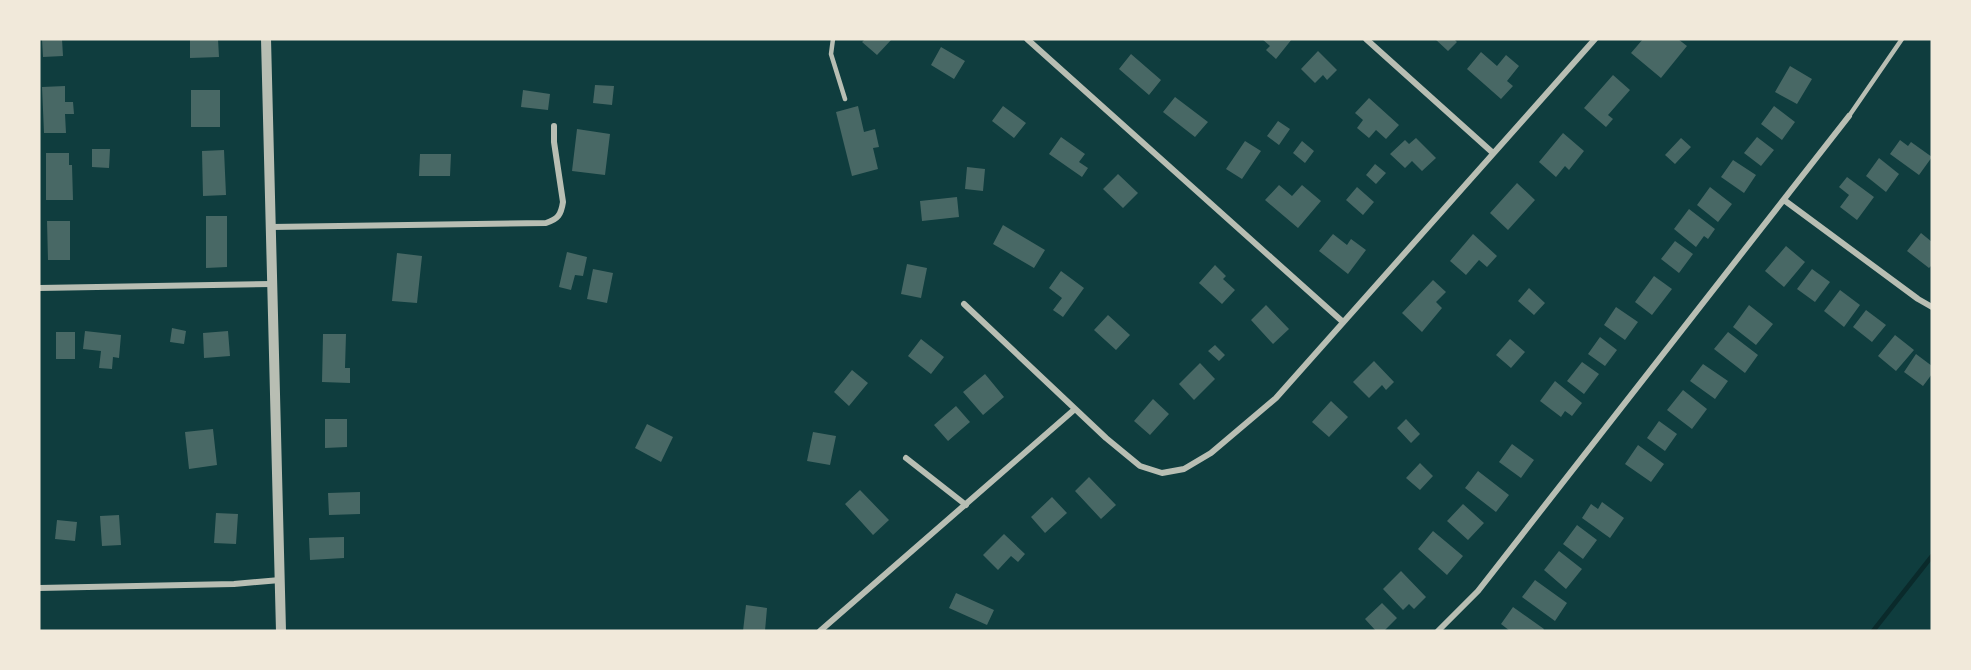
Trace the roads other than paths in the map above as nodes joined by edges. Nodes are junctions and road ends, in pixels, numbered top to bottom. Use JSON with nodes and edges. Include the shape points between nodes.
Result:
{"nodes":[{"id":1,"x":266,"y":39,"type":"edge"},
{"id":2,"x":833,"y":39,"type":"edge"},
{"id":3,"x":1027,"y":39,"type":"edge"},
{"id":4,"x":1366,"y":39,"type":"edge"},
{"id":5,"x":1595,"y":39,"type":"edge"},
{"id":6,"x":1902,"y":39,"type":"edge"},
{"id":7,"x":845,"y":99,"type":"dead end"},
{"id":8,"x":1850,"y":116,"type":"joint"},
{"id":9,"x":554,"y":126,"type":"dead end"},
{"id":10,"x":1493,"y":153,"type":"junction"},
{"id":11,"x":1784,"y":200,"type":"junction"},
{"id":12,"x":271,"y":226,"type":"junction"},
{"id":13,"x":272,"y":284,"type":"junction"},
{"id":14,"x":39,"y":288,"type":"edge"},
{"id":15,"x":964,"y":304,"type":"dead end"},
{"id":16,"x":1932,"y":307,"type":"edge"},
{"id":17,"x":1343,"y":322,"type":"junction"},
{"id":18,"x":1075,"y":409,"type":"junction"},
{"id":19,"x":906,"y":458,"type":"dead end"},
{"id":20,"x":966,"y":505,"type":"junction"},
{"id":21,"x":280,"y":580,"type":"junction"},
{"id":22,"x":39,"y":588,"type":"edge"},
{"id":23,"x":282,"y":631,"type":"edge"},
{"id":24,"x":820,"y":631,"type":"edge"},
{"id":25,"x":1438,"y":631,"type":"edge"}],
"edges":[{"from":1,"to":12,"type":"street"},
{"from":2,"to":7,"type":"lane","via":[[831,54]]},
{"from":3,"to":17,"type":"street"},
{"from":4,"to":10,"type":"street"},
{"from":5,"to":10,"type":"street"},
{"from":6,"to":8,"type":"lane"},
{"from":8,"to":11,"type":"street"},
{"from":9,"to":12,"type":"street","via":[[563,202],[556,219],[546,223]]},
{"from":10,"to":17,"type":"street"},
{"from":11,"to":16,"type":"street"},
{"from":11,"to":25,"type":"street","via":[[1478,591]]},
{"from":12,"to":13,"type":"street"},
{"from":13,"to":14,"type":"street"},
{"from":13,"to":21,"type":"street"},
{"from":15,"to":18,"type":"street"},
{"from":17,"to":18,"type":"street","via":[[1276,398],[1211,453],[1184,469],[1162,473],[1140,466]]},
{"from":18,"to":20,"type":"street"},
{"from":19,"to":20,"type":"street"},
{"from":20,"to":24,"type":"street"},
{"from":21,"to":22,"type":"street"},
{"from":21,"to":23,"type":"street"}]}
